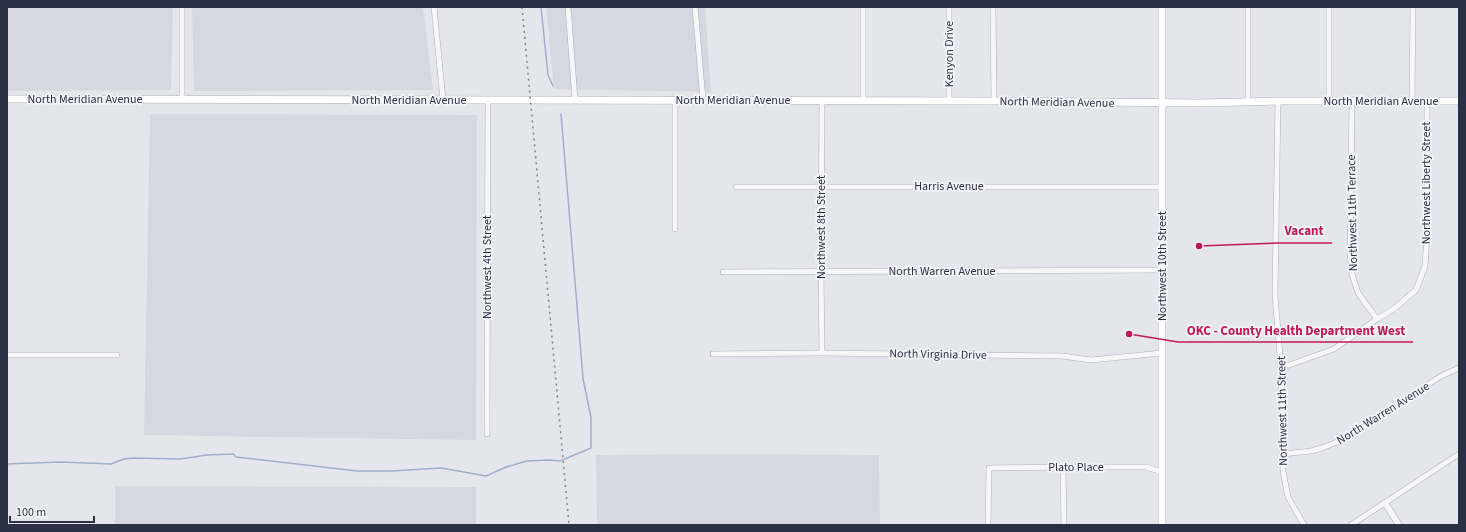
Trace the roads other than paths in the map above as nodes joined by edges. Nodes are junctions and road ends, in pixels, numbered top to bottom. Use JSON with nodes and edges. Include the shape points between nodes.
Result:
{"nodes":[{"id":1,"x":182,"y":7,"type":"edge"},
{"id":2,"x":434,"y":7,"type":"edge"},
{"id":3,"x":568,"y":7,"type":"edge"},
{"id":4,"x":695,"y":7,"type":"edge"},
{"id":5,"x":863,"y":7,"type":"edge"},
{"id":6,"x":948,"y":7,"type":"edge"},
{"id":7,"x":993,"y":7,"type":"edge"},
{"id":8,"x":1162,"y":7,"type":"edge"},
{"id":9,"x":1248,"y":7,"type":"edge"},
{"id":10,"x":1329,"y":7,"type":"edge"},
{"id":11,"x":1413,"y":7,"type":"edge"},
{"id":12,"x":7,"y":99,"type":"edge"},
{"id":13,"x":182,"y":99,"type":"junction"},
{"id":14,"x":443,"y":100,"type":"junction"},
{"id":15,"x":488,"y":100,"type":"junction"},
{"id":16,"x":575,"y":100,"type":"junction"},
{"id":17,"x":675,"y":100,"type":"junction"},
{"id":18,"x":703,"y":100,"type":"junction"},
{"id":19,"x":822,"y":100,"type":"junction"},
{"id":20,"x":863,"y":100,"type":"junction"},
{"id":21,"x":949,"y":101,"type":"junction"},
{"id":22,"x":994,"y":101,"type":"junction"},
{"id":23,"x":1278,"y":101,"type":"junction"},
{"id":24,"x":1329,"y":101,"type":"junction"},
{"id":25,"x":1352,"y":101,"type":"junction"},
{"id":26,"x":1412,"y":101,"type":"junction"},
{"id":27,"x":1427,"y":101,"type":"junction"},
{"id":28,"x":1459,"y":101,"type":"edge"},
{"id":29,"x":1248,"y":102,"type":"junction"},
{"id":30,"x":1162,"y":103,"type":"junction"},
{"id":31,"x":821,"y":186,"type":"junction"},
{"id":32,"x":736,"y":187,"type":"dead end"},
{"id":33,"x":1162,"y":187,"type":"junction"},
{"id":34,"x":675,"y":229,"type":"dead end"},
{"id":35,"x":1162,"y":270,"type":"junction"},
{"id":36,"x":821,"y":271,"type":"junction"},
{"id":37,"x":723,"y":272,"type":"dead end"},
{"id":38,"x":1377,"y":319,"type":"junction"},
{"id":39,"x":822,"y":353,"type":"junction"},
{"id":40,"x":1162,"y":353,"type":"junction"},
{"id":41,"x":7,"y":354,"type":"edge"},
{"id":42,"x":713,"y":354,"type":"dead end"},
{"id":43,"x":117,"y":355,"type":"dead end"},
{"id":44,"x":1281,"y":368,"type":"junction"},
{"id":45,"x":1459,"y":368,"type":"edge"},
{"id":46,"x":487,"y":434,"type":"dead end"},
{"id":47,"x":1282,"y":454,"type":"junction"},
{"id":48,"x":1459,"y":454,"type":"edge"},
{"id":49,"x":1063,"y":466,"type":"junction"},
{"id":50,"x":1162,"y":472,"type":"junction"},
{"id":51,"x":1385,"y":503,"type":"junction"},
{"id":52,"x":988,"y":525,"type":"edge"},
{"id":53,"x":1064,"y":525,"type":"edge"},
{"id":54,"x":1162,"y":525,"type":"edge"},
{"id":55,"x":1304,"y":525,"type":"edge"},
{"id":56,"x":1351,"y":525,"type":"edge"},
{"id":57,"x":1399,"y":525,"type":"edge"}],
"edges":[{"from":1,"to":13,"type":"street"},
{"from":2,"to":14,"type":"street"},
{"from":3,"to":16,"type":"street"},
{"from":4,"to":18,"type":"street"},
{"from":5,"to":20,"type":"street"},
{"from":6,"to":21,"type":"street","name":"Kenyon Drive"},
{"from":7,"to":22,"type":"street"},
{"from":8,"to":30,"type":"main road","name":"Northwest 10th Street"},
{"from":9,"to":29,"type":"street"},
{"from":10,"to":24,"type":"street"},
{"from":11,"to":26,"type":"street"},
{"from":12,"to":13,"type":"main road","name":"North Meridian Avenue"},
{"from":13,"to":14,"type":"main road","name":"North Meridian Avenue"},
{"from":14,"to":15,"type":"main road","name":"North Meridian Avenue"},
{"from":15,"to":16,"type":"main road","name":"North Meridian Avenue"},
{"from":15,"to":46,"type":"street","name":"Northwest 4th Street"},
{"from":16,"to":17,"type":"main road","name":"North Meridian Avenue"},
{"from":17,"to":18,"type":"main road","name":"North Meridian Avenue"},
{"from":17,"to":34,"type":"street"},
{"from":18,"to":19,"type":"main road","name":"North Meridian Avenue"},
{"from":19,"to":20,"type":"main road","name":"North Meridian Avenue"},
{"from":19,"to":31,"type":"street","name":"Northwest 8th Street"},
{"from":20,"to":21,"type":"main road","name":"North Meridian Avenue"},
{"from":21,"to":22,"type":"main road","name":"North Meridian Avenue"},
{"from":22,"to":30,"type":"main road","name":"North Meridian Avenue"},
{"from":23,"to":24,"type":"main road","name":"North Meridian Avenue"},
{"from":23,"to":29,"type":"main road","name":"North Meridian Avenue"},
{"from":23,"to":44,"type":"street","name":"Northwest 11th Street","via":[[1275,295]]},
{"from":24,"to":25,"type":"main road","name":"North Meridian Avenue"},
{"from":25,"to":26,"type":"main road","name":"North Meridian Avenue"},
{"from":25,"to":38,"type":"street","name":"Northwest 11th Terrace","via":[[1352,274],[1358,293]]},
{"from":26,"to":27,"type":"main road","name":"North Meridian Avenue"},
{"from":27,"to":28,"type":"main road","name":"North Meridian Avenue"},
{"from":27,"to":38,"type":"street","name":"Northwest Liberty Street","via":[[1425,266],[1416,290],[1396,308]]},
{"from":29,"to":30,"type":"main road","name":"North Meridian Avenue"},
{"from":30,"to":33,"type":"main road","name":"Northwest 10th Street"},
{"from":31,"to":32,"type":"street","name":"Harris Avenue"},
{"from":31,"to":33,"type":"street","name":"Harris Avenue"},
{"from":31,"to":36,"type":"street","name":"Northwest 8th Street"},
{"from":33,"to":35,"type":"main road","name":"Northwest 10th Street"},
{"from":35,"to":36,"type":"street","name":"North Warren Avenue"},
{"from":35,"to":40,"type":"main road","name":"Northwest 10th Street"},
{"from":36,"to":37,"type":"street","name":"North Warren Avenue"},
{"from":36,"to":39,"type":"street","name":"Northwest 8th Street"},
{"from":38,"to":44,"type":"street","name":"Northwest Liberty Street","via":[[1334,349]]},
{"from":39,"to":40,"type":"street","name":"North Virginia Drive","via":[[1062,356],[1091,360]]},
{"from":39,"to":42,"type":"street","name":"North Virginia Drive"},
{"from":40,"to":50,"type":"main road","name":"Northwest 10th Street"},
{"from":41,"to":43,"type":"street"},
{"from":44,"to":47,"type":"street","name":"Northwest 11th Street"},
{"from":45,"to":47,"type":"street","name":"North Warren Avenue","via":[[1441,376],[1347,438],[1316,449]]},
{"from":47,"to":55,"type":"street","name":"Northwest 11th Street","via":[[1284,483],[1288,497]]},
{"from":48,"to":51,"type":"street"},
{"from":49,"to":50,"type":"street","name":"Plato Place","via":[[1146,467]]},
{"from":49,"to":52,"type":"street","name":"Plato Place","via":[[989,468]]},
{"from":49,"to":53,"type":"street"},
{"from":50,"to":54,"type":"main road","name":"Northwest 10th Street"},
{"from":51,"to":56,"type":"street"},
{"from":51,"to":57,"type":"street"}]}
